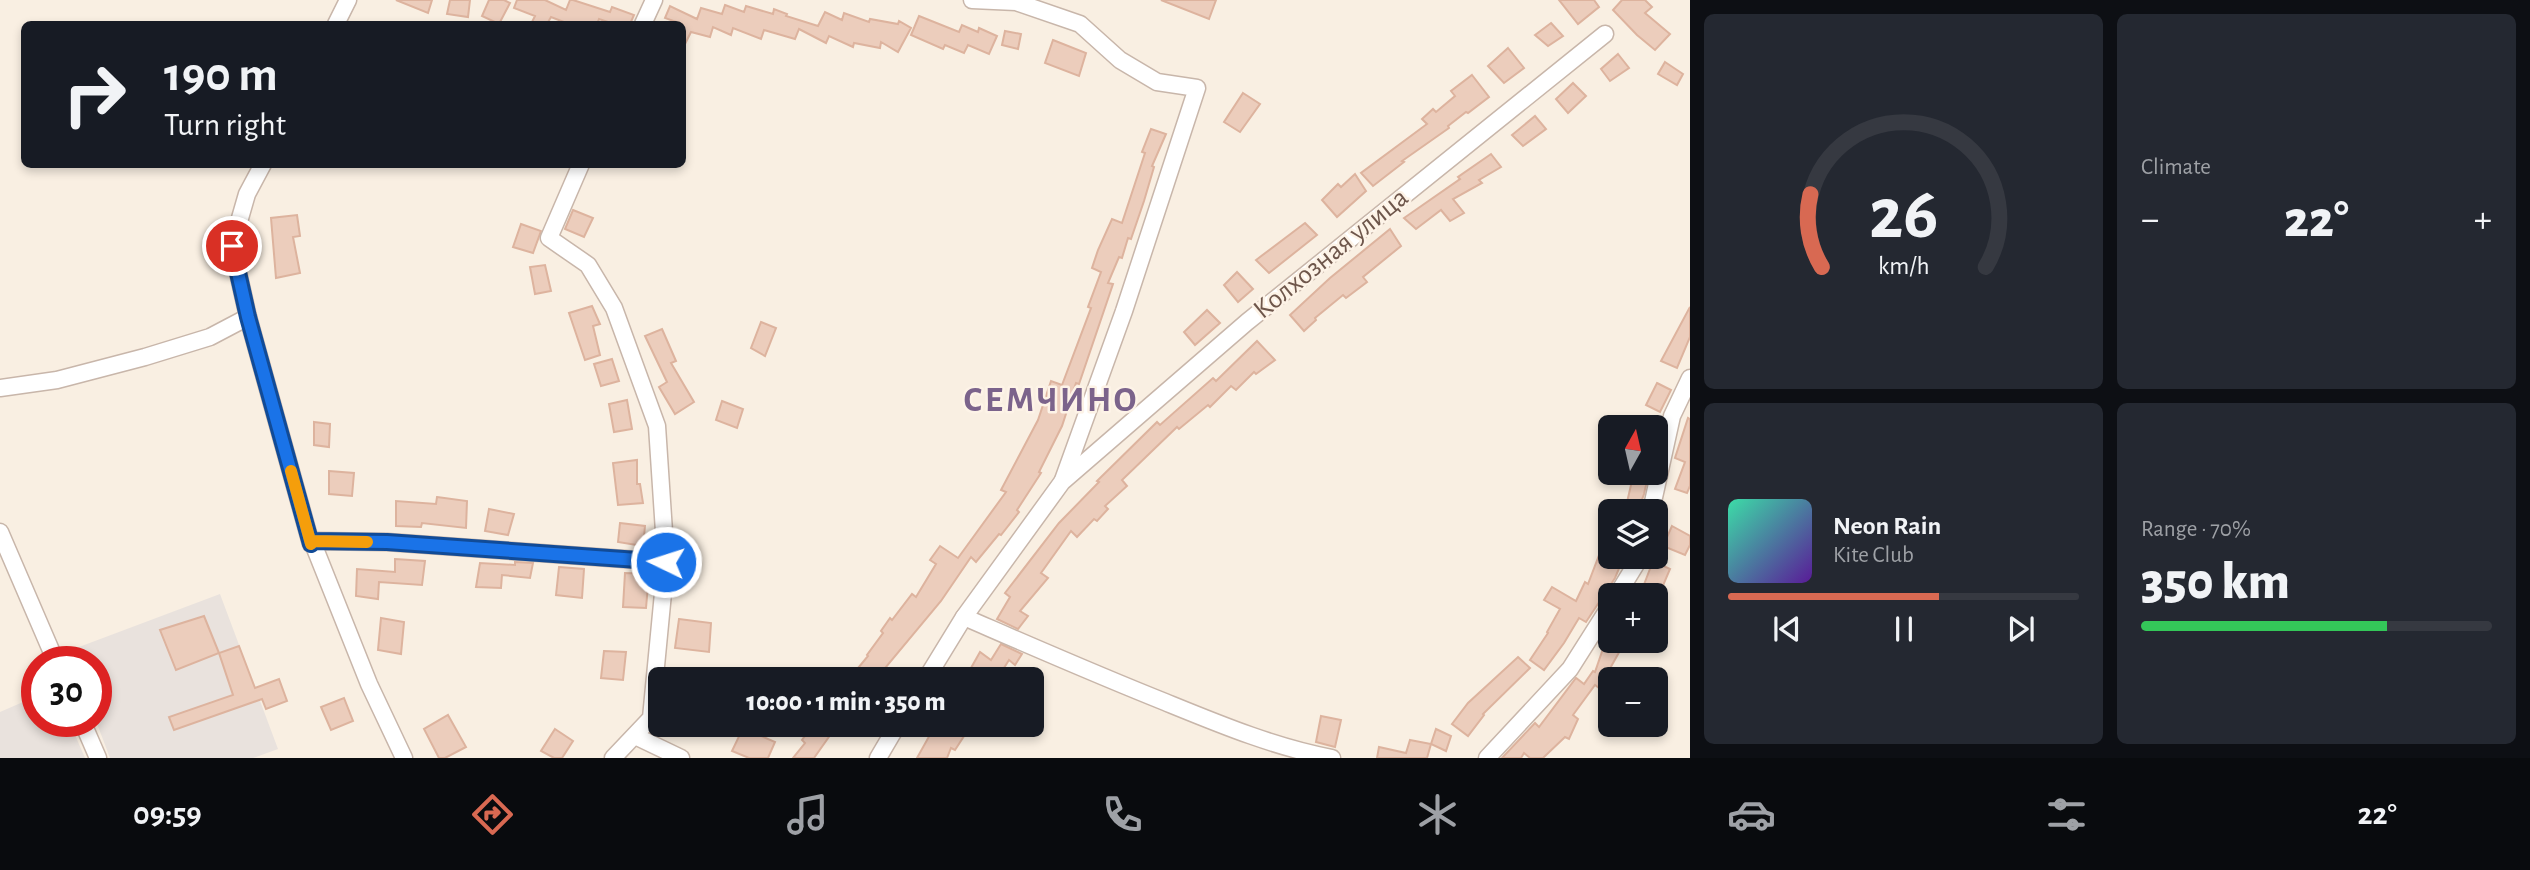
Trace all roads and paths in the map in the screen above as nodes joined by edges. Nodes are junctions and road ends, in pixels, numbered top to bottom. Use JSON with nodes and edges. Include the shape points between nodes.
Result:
{"nodes":[{"id":1,"x":348,"y":0,"type":"edge"},
{"id":2,"x":654,"y":0,"type":"edge"},
{"id":3,"x":972,"y":0,"type":"edge"},
{"id":4,"x":338,"y":21,"type":"edge"},
{"id":5,"x":644,"y":21,"type":"edge"},
{"id":6,"x":1605,"y":34,"type":"dead end"},
{"id":7,"x":260,"y":168,"type":"edge"},
{"id":8,"x":579,"y":168,"type":"edge"},
{"id":9,"x":248,"y":317,"type":"junction"},
{"id":10,"x":1690,"y":378,"type":"edge"},
{"id":11,"x":0,"y":388,"type":"edge"},
{"id":12,"x":1062,"y":482,"type":"junction"},
{"id":13,"x":1654,"y":499,"type":"edge"},
{"id":14,"x":0,"y":532,"type":"edge"},
{"id":15,"x":312,"y":541,"type":"junction"},
{"id":16,"x":666,"y":562,"type":"junction"},
{"id":17,"x":964,"y":617,"type":"junction"},
{"id":18,"x":1598,"y":625,"type":"edge"},
{"id":19,"x":49,"y":646,"type":"edge"},
{"id":20,"x":933,"y":667,"type":"edge"},
{"id":21,"x":635,"y":736,"type":"junction"},
{"id":22,"x":89,"y":737,"type":"edge"},
{"id":23,"x":890,"y":737,"type":"edge"},
{"id":24,"x":98,"y":758,"type":"edge"},
{"id":25,"x":404,"y":758,"type":"edge"},
{"id":26,"x":613,"y":758,"type":"edge"},
{"id":27,"x":681,"y":758,"type":"edge"},
{"id":28,"x":878,"y":758,"type":"edge"},
{"id":29,"x":1332,"y":758,"type":"edge"},
{"id":30,"x":1487,"y":758,"type":"edge"}],
"edges":[{"from":1,"to":4,"type":"street"},
{"from":2,"to":5,"type":"street"},
{"from":3,"to":12,"type":"street","name":"Колхозная улица","via":[[1016,2],[1080,24],[1120,61],[1157,82],[1197,88]]},
{"from":6,"to":12,"type":"street","name":"Колхозная улица","via":[[1247,322]]},
{"from":7,"to":9,"type":"street","via":[[232,246]]},
{"from":8,"to":16,"type":"street","via":[[549,238],[588,265],[614,308],[657,426]]},
{"from":9,"to":11,"type":"street","via":[[211,337],[145,357],[57,380]]},
{"from":9,"to":15,"type":"street"},
{"from":10,"to":13,"type":"street","via":[[1672,416]]},
{"from":12,"to":17,"type":"street","name":"Колхозная улица"},
{"from":14,"to":19,"type":"street"},
{"from":15,"to":16,"type":"street"},
{"from":15,"to":25,"type":"street"},
{"from":16,"to":21,"type":"street","via":[[651,718]]},
{"from":17,"to":20,"type":"street","name":"Колхозная улица"},
{"from":17,"to":29,"type":"street","via":[[1230,729]]},
{"from":18,"to":30,"type":"street","via":[[1570,668]]},
{"from":21,"to":26,"type":"street"},
{"from":21,"to":27,"type":"street"},
{"from":22,"to":24,"type":"street"},
{"from":23,"to":28,"type":"street"}]}
